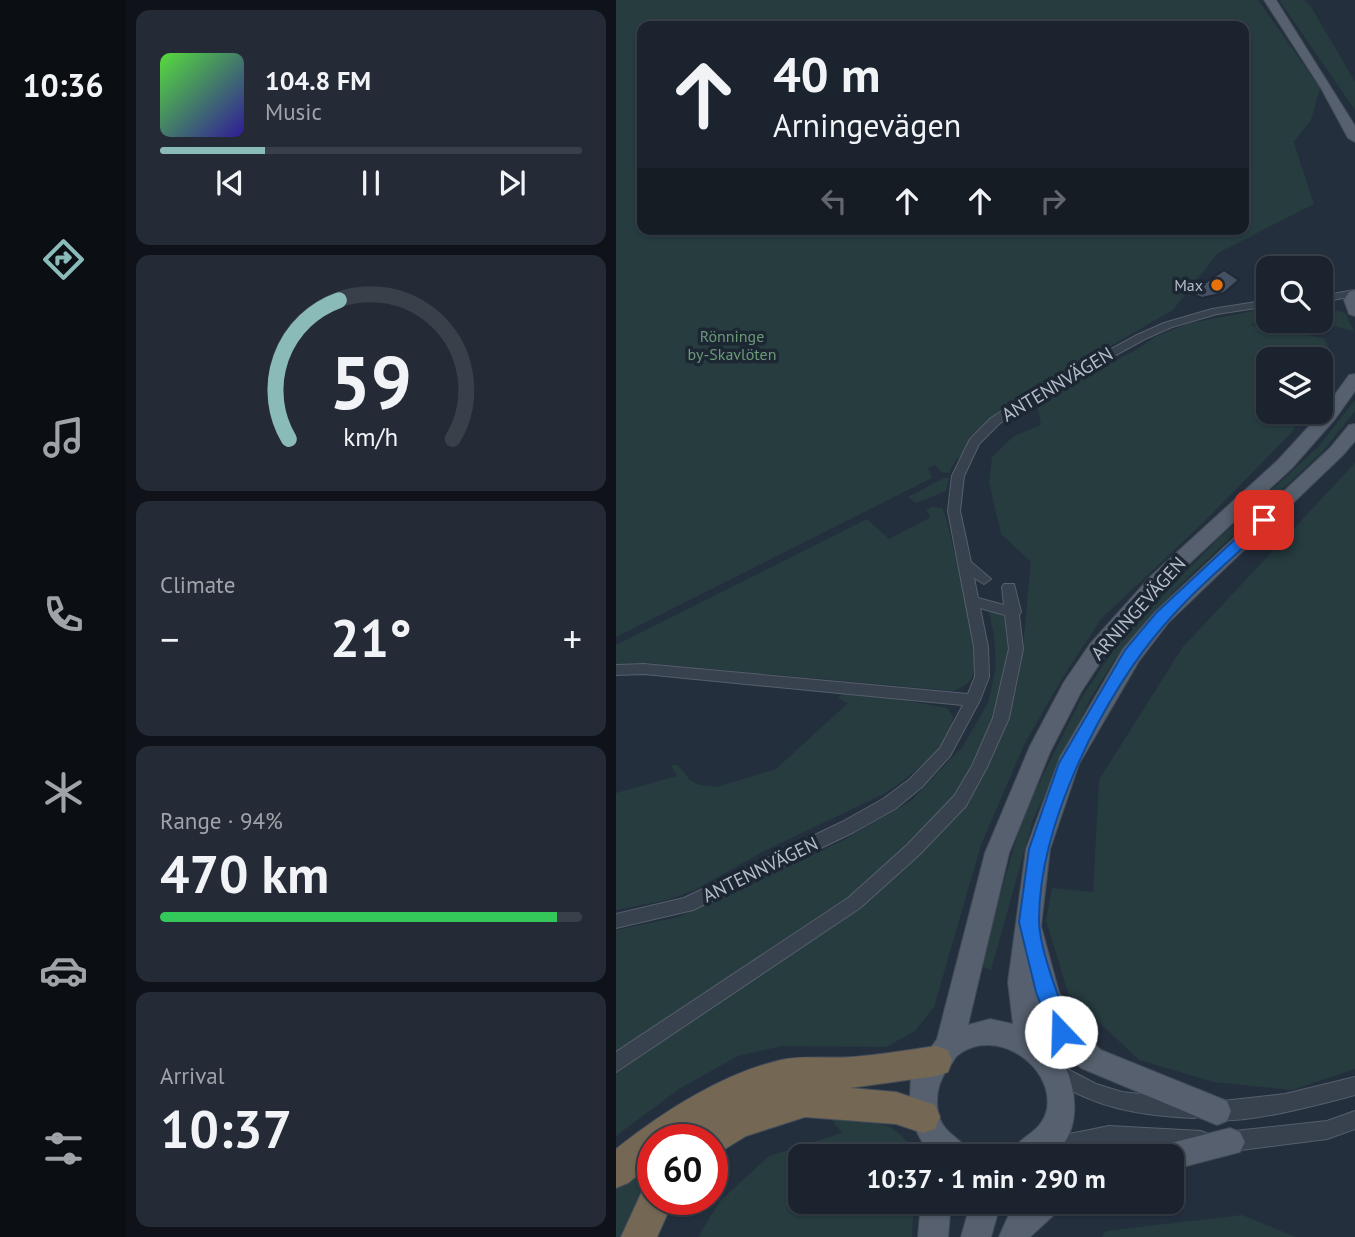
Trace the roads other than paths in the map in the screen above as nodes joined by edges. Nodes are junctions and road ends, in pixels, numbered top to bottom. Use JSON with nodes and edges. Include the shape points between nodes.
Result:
{"nodes":[{"id":1,"x":1270,"y":0,"type":"edge"},
{"id":2,"x":1355,"y":138,"type":"edge"},
{"id":3,"x":1333,"y":301,"type":"edge"},
{"id":4,"x":1355,"y":302,"type":"edge"},
{"id":5,"x":1256,"y":305,"type":"edge"},
{"id":6,"x":1355,"y":379,"type":"edge"},
{"id":7,"x":1355,"y":429,"type":"edge"},
{"id":8,"x":965,"y":564,"type":"junction"},
{"id":9,"x":984,"y":579,"type":"dead end"},
{"id":10,"x":1009,"y":587,"type":"dead end"},
{"id":11,"x":972,"y":601,"type":"junction"},
{"id":12,"x":1014,"y":612,"type":"junction"},
{"id":13,"x":616,"y":670,"type":"edge"},
{"id":14,"x":973,"y":700,"type":"junction"},
{"id":15,"x":616,"y":921,"type":"edge"},
{"id":16,"x":1029,"y":922,"type":"junction"},
{"id":17,"x":1029,"y":1042,"type":"junction"},
{"id":18,"x":943,"y":1053,"type":"junction"},
{"id":19,"x":616,"y":1063,"type":"edge"},
{"id":20,"x":1056,"y":1072,"type":"junction"},
{"id":21,"x":1355,"y":1086,"type":"edge"},
{"id":22,"x":1217,"y":1111,"type":"junction"},
{"id":23,"x":923,"y":1117,"type":"junction"},
{"id":24,"x":1355,"y":1119,"type":"edge"},
{"id":25,"x":680,"y":1124,"type":"edge"},
{"id":26,"x":728,"y":1129,"type":"edge"},
{"id":27,"x":1230,"y":1142,"type":"junction"},
{"id":28,"x":940,"y":1144,"type":"edge"},
{"id":29,"x":1041,"y":1144,"type":"edge"},
{"id":30,"x":1070,"y":1144,"type":"edge"},
{"id":31,"x":1184,"y":1153,"type":"edge"},
{"id":32,"x":637,"y":1154,"type":"edge"},
{"id":33,"x":616,"y":1171,"type":"edge"},
{"id":34,"x":935,"y":1214,"type":"edge"},
{"id":35,"x":983,"y":1214,"type":"edge"},
{"id":36,"x":1031,"y":1214,"type":"edge"},
{"id":37,"x":649,"y":1215,"type":"edge"},
{"id":38,"x":639,"y":1237,"type":"edge"},
{"id":39,"x":933,"y":1237,"type":"edge"},
{"id":40,"x":976,"y":1237,"type":"edge"},
{"id":41,"x":1014,"y":1237,"type":"edge"}],
"edges":[{"from":1,"to":2,"type":"main road"},
{"from":3,"to":4,"type":"street"},
{"from":5,"to":8,"type":"street","name":"ANTENNVÄGEN","via":[[1168,325],[1113,351],[995,421],[974,442],[958,476],[954,511]]},
{"from":6,"to":18,"type":"main road","name":"ARNINGEVÄGEN","via":[[1285,464],[1158,581],[1098,649],[1072,688],[1038,751],[998,853]]},
{"from":7,"to":16,"type":"main road","name":"ARNINGEVÄGEN","via":[[1162,617],[1131,655],[1068,763],[1038,849]]},
{"from":8,"to":9,"type":"street"},
{"from":8,"to":11,"type":"street","name":"ANTENNVÄGEN"},
{"from":10,"to":12,"type":"street"},
{"from":11,"to":12,"type":"street"},
{"from":11,"to":14,"type":"street","name":"ANTENNVÄGEN","via":[[982,677]]},
{"from":12,"to":19,"type":"street","via":[[1016,649],[1001,718],[960,801],[854,903]]},
{"from":13,"to":14,"type":"street"},
{"from":14,"to":15,"type":"street","name":"ANTENNVÄGEN","via":[[945,752],[889,804],[687,905]]},
{"from":16,"to":17,"type":"main road","name":"ARNINGEVÄGEN","via":[[1021,982]]},
{"from":16,"to":22,"type":"main road","via":[[1061,1032],[1091,1059]]},
{"from":17,"to":18,"type":"main road","via":[[989,1032]]},
{"from":17,"to":20,"type":"main road"},
{"from":18,"to":23,"type":"main road","name":"ARNINGEVÄGEN","via":[[925,1076]]},
{"from":18,"to":25,"type":"highway","via":[[850,1073],[782,1075],[745,1087]]},
{"from":20,"to":22,"type":"street","via":[[1087,1092],[1137,1106]]},
{"from":20,"to":29,"type":"main road","via":[[1062,1101],[1056,1130]]},
{"from":21,"to":22,"type":"street","via":[[1304,1100]]},
{"from":23,"to":26,"type":"highway","via":[[896,1108],[806,1101]]},
{"from":23,"to":28,"type":"main road"},
{"from":24,"to":27,"type":"street","via":[[1327,1130]]},
{"from":27,"to":30,"type":"street","via":[[1109,1135]]},
{"from":27,"to":31,"type":"main road"},
{"from":32,"to":33,"type":"highway"},
{"from":34,"to":39,"type":"main road"},
{"from":35,"to":40,"type":"main road"},
{"from":36,"to":41,"type":"main road"},
{"from":37,"to":38,"type":"highway"}]}
